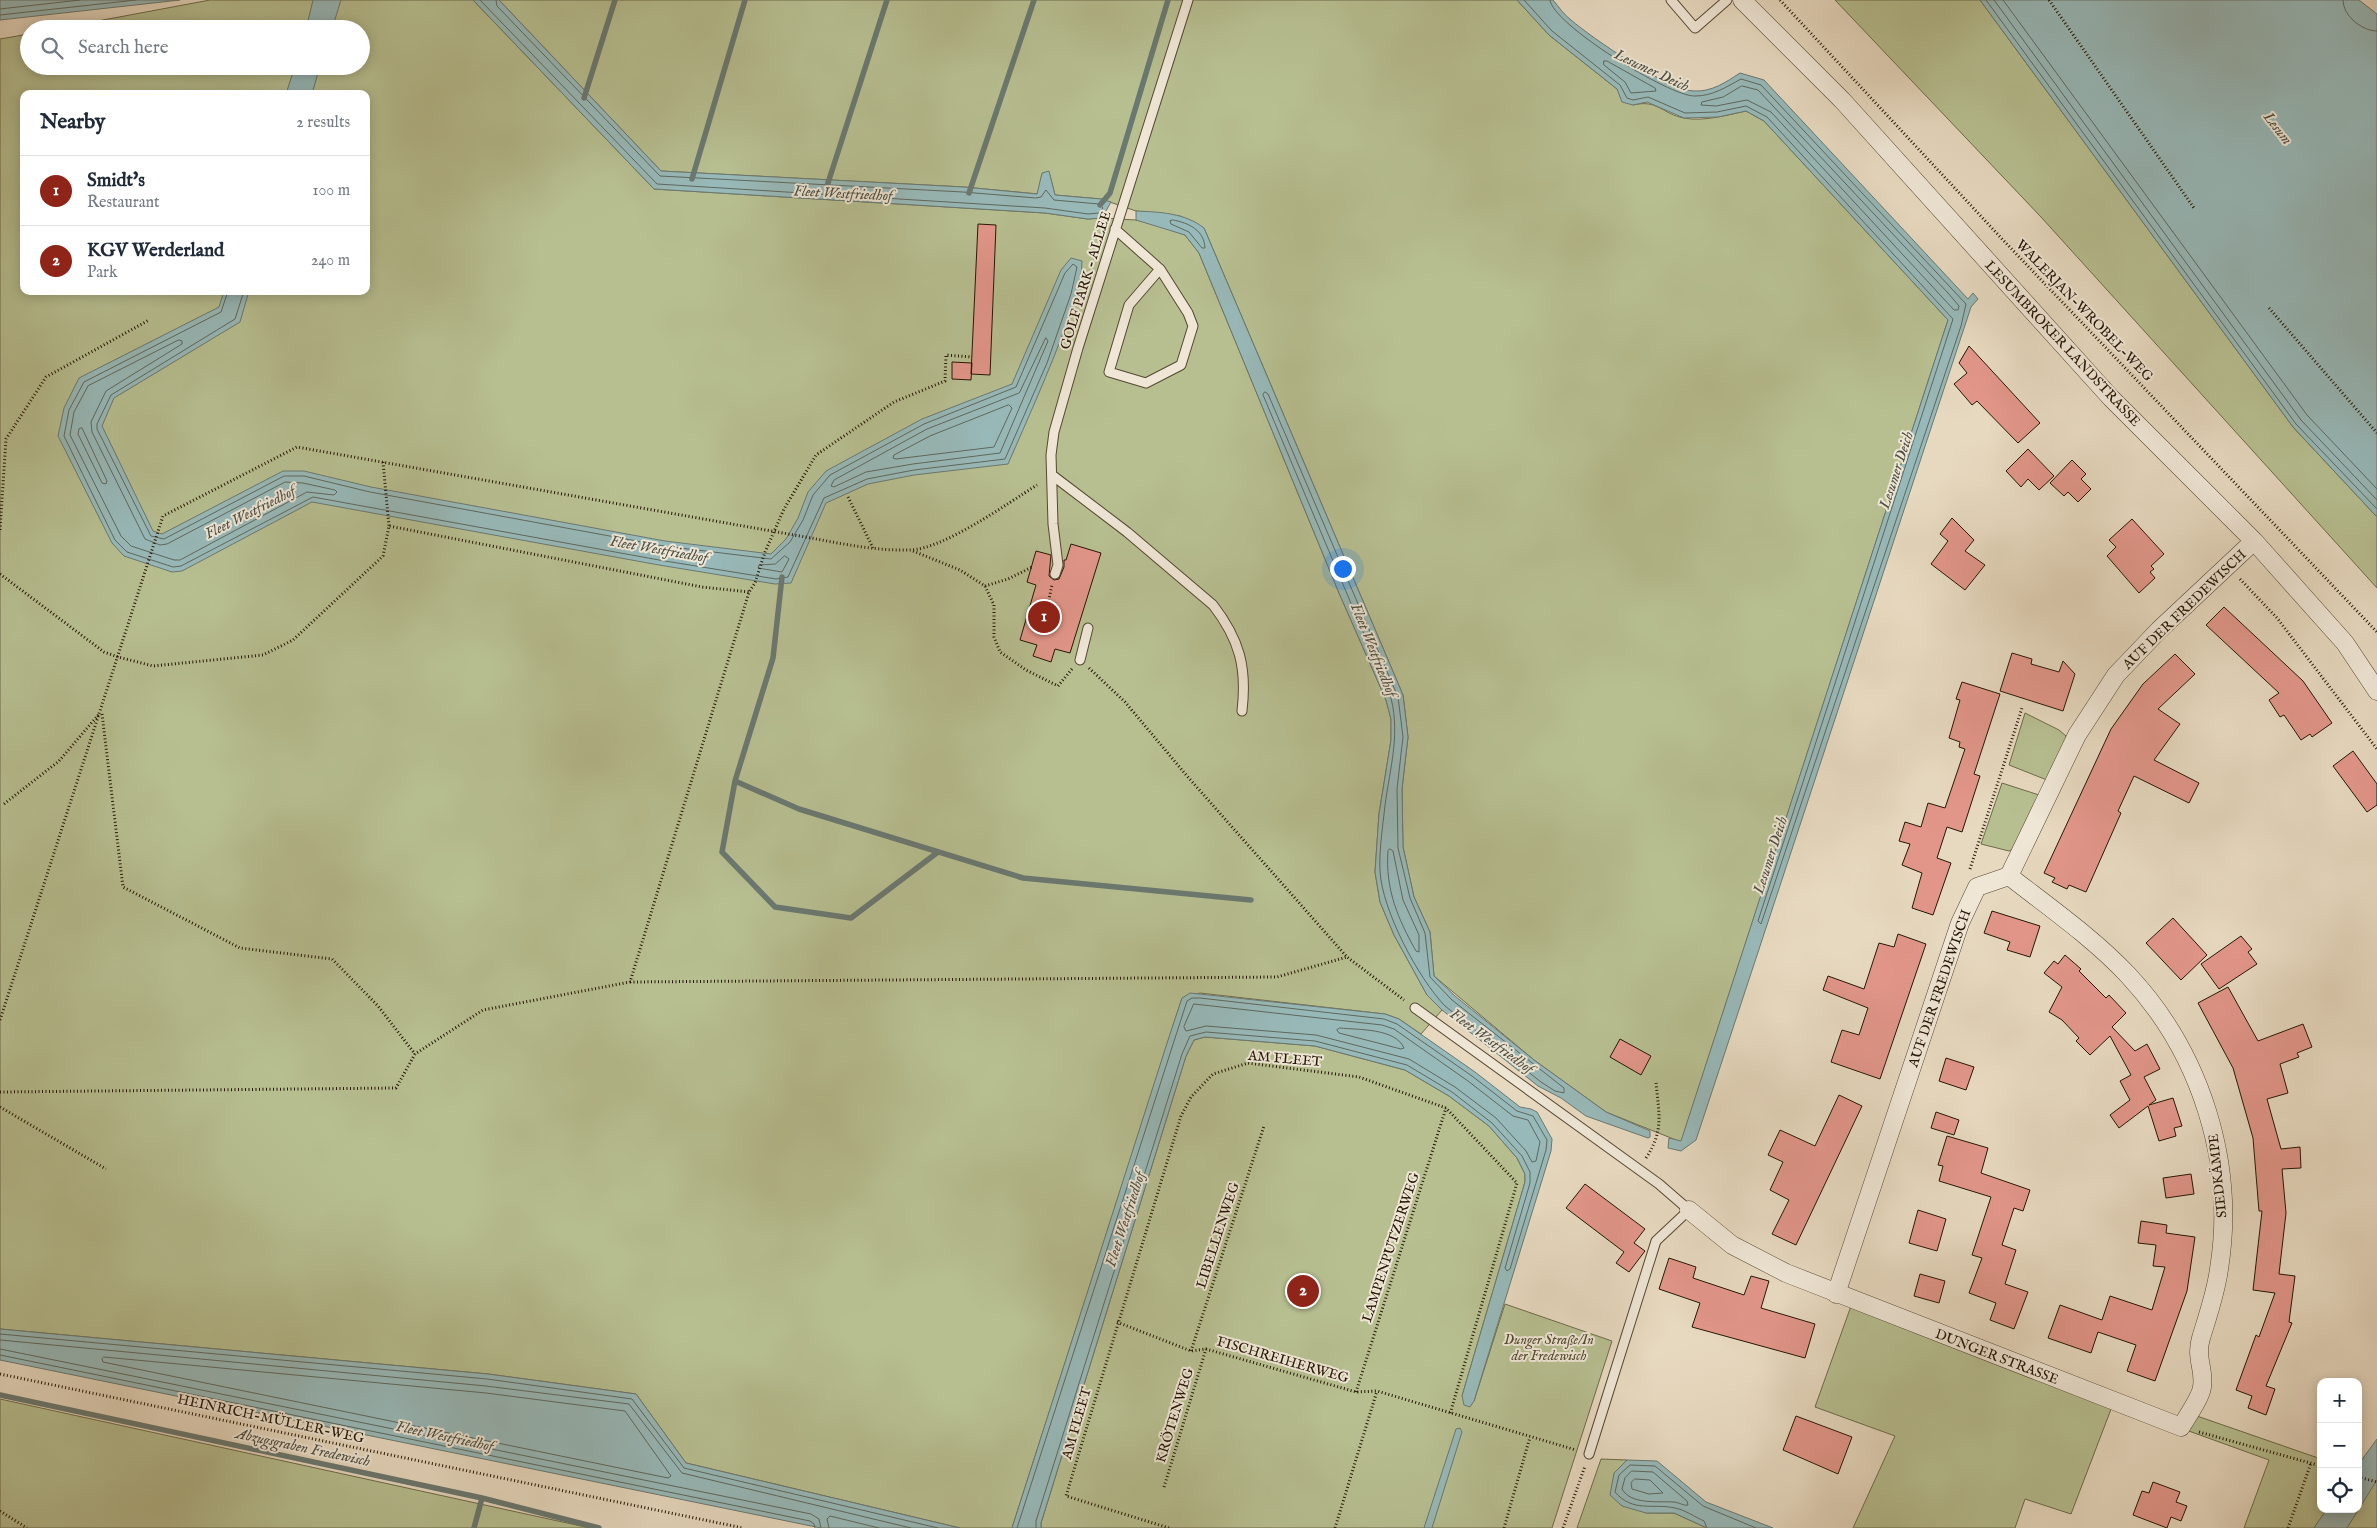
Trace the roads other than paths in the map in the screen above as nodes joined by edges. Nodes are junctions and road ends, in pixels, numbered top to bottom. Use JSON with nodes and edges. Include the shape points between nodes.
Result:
{"nodes":[{"id":1,"x":1188,"y":0,"type":"edge"},
{"id":2,"x":1671,"y":0,"type":"edge"},
{"id":3,"x":1727,"y":0,"type":"edge"},
{"id":4,"x":1742,"y":0,"type":"edge"},
{"id":5,"x":1115,"y":229,"type":"junction"},
{"id":6,"x":1160,"y":269,"type":"junction"},
{"id":7,"x":1052,"y":475,"type":"junction"},
{"id":8,"x":2254,"y":541,"type":"junction"},
{"id":9,"x":1055,"y":574,"type":"dead end"},
{"id":10,"x":1088,"y":628,"type":"dead end"},
{"id":11,"x":1080,"y":660,"type":"road end"},
{"id":12,"x":2377,"y":691,"type":"edge"},
{"id":13,"x":1242,"y":711,"type":"dead end"},
{"id":14,"x":2009,"y":876,"type":"junction"},
{"id":15,"x":1415,"y":1008,"type":"road end"},
{"id":16,"x":1689,"y":1210,"type":"junction"},
{"id":17,"x":1836,"y":1294,"type":"junction"},
{"id":18,"x":2182,"y":1427,"type":"joint"},
{"id":19,"x":1589,"y":1454,"type":"road end"}],
"edges":[{"from":1,"to":5,"type":"lane","name":"GOLF PARK - ALLEE"},
{"from":2,"to":3,"type":"lane","via":[[1695,28]]},
{"from":4,"to":8,"type":"street","name":"LESUMBROKER LANDSTRASSE","via":[[1842,100],[2111,398]]},
{"from":5,"to":6,"type":"lane"},
{"from":5,"to":7,"type":"lane","name":"GOLF PARK - ALLEE","via":[[1059,409],[1051,454]]},
{"from":6,"to":6,"type":"lane","via":[[1193,326],[1181,365],[1146,383],[1109,372],[1129,305]]},
{"from":7,"to":9,"type":"lane","name":"GOLF PARK - ALLEE","via":[[1058,565]]},
{"from":7,"to":13,"type":"lane","via":[[1214,605],[1240,653],[1244,689]]},
{"from":8,"to":12,"type":"street","name":"LESUMBROKER LANDSTRASSE","via":[[2345,643]]},
{"from":8,"to":14,"type":"street","name":"AUF DER FREDEWISCH","via":[[2116,675],[2077,735]]},
{"from":10,"to":11,"type":"lane"},
{"from":14,"to":17,"type":"street","name":"AUF DER FREDEWISCH","via":[[1977,887],[1960,923]]},
{"from":14,"to":18,"type":"street","name":"SIEDKÄMPE","via":[[2109,957],[2143,992],[2181,1046],[2205,1103],[2219,1161],[2222,1236],[2216,1287],[2197,1350],[2202,1387]]},
{"from":15,"to":16,"type":"lane","via":[[1639,1169]]},
{"from":16,"to":17,"type":"street","name":"DUNGER STRASSE","via":[[1732,1245]]},
{"from":16,"to":19,"type":"lane","via":[[1656,1241]]},
{"from":17,"to":18,"type":"street","name":"DUNGER STRASSE"}]}
